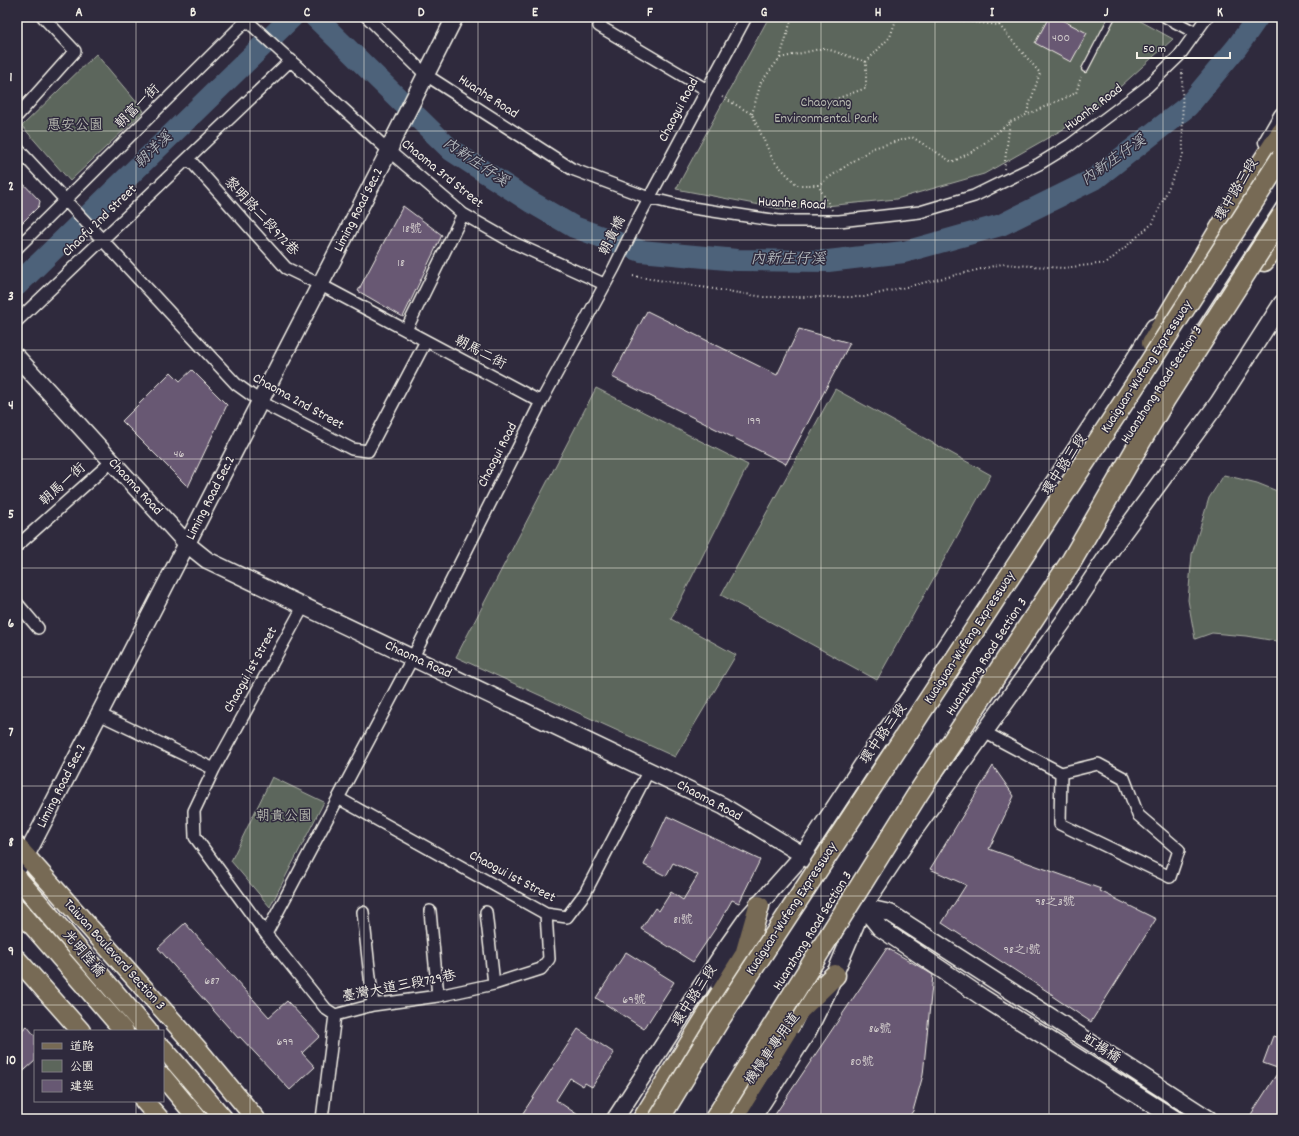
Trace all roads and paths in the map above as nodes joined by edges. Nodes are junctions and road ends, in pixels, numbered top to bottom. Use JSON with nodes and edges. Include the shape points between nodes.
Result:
{"nodes":[{"id":1,"x":43,"y":17,"type":"edge"},
{"id":2,"x":367,"y":17,"type":"edge"},
{"id":3,"x":455,"y":17,"type":"edge"},
{"id":4,"x":603,"y":17,"type":"edge"},
{"id":5,"x":746,"y":17,"type":"edge"},
{"id":6,"x":792,"y":17,"type":"edge"},
{"id":7,"x":897,"y":17,"type":"edge"},
{"id":8,"x":936,"y":17,"type":"edge"},
{"id":9,"x":1001,"y":17,"type":"edge"},
{"id":10,"x":1112,"y":17,"type":"edge"},
{"id":11,"x":1166,"y":17,"type":"edge"},
{"id":12,"x":1207,"y":17,"type":"edge"},
{"id":13,"x":248,"y":21,"type":"edge"},
{"id":14,"x":999,"y":25,"type":"junction"},
{"id":15,"x":1196,"y":33,"type":"junction"},
{"id":16,"x":287,"y":57,"type":"junction"},
{"id":17,"x":780,"y":58,"type":"junction"},
{"id":18,"x":866,"y":62,"type":"junction"},
{"id":19,"x":1085,"y":69,"type":"joint"},
{"id":20,"x":1182,"y":70,"type":"dead end"},
{"id":21,"x":424,"y":78,"type":"junction"},
{"id":22,"x":706,"y":90,"type":"junction"},
{"id":23,"x":722,"y":97,"type":"dead end"},
{"id":24,"x":825,"y":103,"type":"dead end"},
{"id":25,"x":752,"y":114,"type":"junction"},
{"id":26,"x":1026,"y":115,"type":"junction"},
{"id":27,"x":17,"y":116,"type":"edge"},
{"id":28,"x":1282,"y":116,"type":"edge"},
{"id":29,"x":1010,"y":122,"type":"junction"},
{"id":30,"x":1282,"y":132,"type":"edge"},
{"id":31,"x":392,"y":144,"type":"junction"},
{"id":32,"x":17,"y":148,"type":"edge"},
{"id":33,"x":1282,"y":157,"type":"edge"},
{"id":34,"x":188,"y":158,"type":"junction"},
{"id":35,"x":1282,"y":179,"type":"edge"},
{"id":36,"x":1003,"y":183,"type":"junction"},
{"id":37,"x":818,"y":184,"type":"junction"},
{"id":38,"x":649,"y":198,"type":"junction"},
{"id":39,"x":1282,"y":198,"type":"edge"},
{"id":40,"x":65,"y":200,"type":"junction"},
{"id":41,"x":464,"y":214,"type":"junction"},
{"id":42,"x":1282,"y":216,"type":"edge"},
{"id":43,"x":639,"y":217,"type":"joint"},
{"id":44,"x":839,"y":221,"type":"junction"},
{"id":45,"x":1282,"y":235,"type":"edge"},
{"id":46,"x":102,"y":240,"type":"junction"},
{"id":47,"x":17,"y":248,"type":"edge"},
{"id":48,"x":614,"y":268,"type":"joint"},
{"id":49,"x":633,"y":276,"type":"dead end"},
{"id":50,"x":604,"y":284,"type":"junction"},
{"id":51,"x":321,"y":285,"type":"junction"},
{"id":52,"x":1282,"y":303,"type":"edge"},
{"id":53,"x":17,"y":322,"type":"edge"},
{"id":54,"x":406,"y":330,"type":"junction"},
{"id":55,"x":426,"y":341,"type":"junction"},
{"id":56,"x":17,"y":357,"type":"edge"},
{"id":57,"x":1143,"y":373,"type":"junction"},
{"id":58,"x":1165,"y":398,"type":"junction"},
{"id":59,"x":261,"y":402,"type":"junction"},
{"id":60,"x":541,"y":402,"type":"junction"},
{"id":61,"x":111,"y":462,"type":"junction"},
{"id":62,"x":187,"y":544,"type":"junction"},
{"id":63,"x":17,"y":546,"type":"edge"},
{"id":64,"x":17,"y":603,"type":"edge"},
{"id":65,"x":303,"y":607,"type":"junction"},
{"id":66,"x":38,"y":628,"type":"dead end"},
{"id":67,"x":413,"y":657,"type":"junction"},
{"id":68,"x":99,"y":714,"type":"junction"},
{"id":69,"x":984,"y":732,"type":"junction"},
{"id":70,"x":214,"y":769,"type":"junction"},
{"id":71,"x":649,"y":770,"type":"junction"},
{"id":72,"x":1061,"y":773,"type":"junction"},
{"id":73,"x":338,"y":798,"type":"junction"},
{"id":74,"x":803,"y":855,"type":"junction"},
{"id":75,"x":20,"y":858,"type":"edge"},
{"id":76,"x":17,"y":877,"type":"edge"},
{"id":77,"x":835,"y":880,"type":"junction"},
{"id":78,"x":759,"y":906,"type":"junction"},
{"id":79,"x":863,"y":907,"type":"junction"},
{"id":80,"x":17,"y":908,"type":"edge"},
{"id":81,"x":430,"y":911,"type":"dead end"},
{"id":82,"x":363,"y":912,"type":"dead end"},
{"id":83,"x":486,"y":912,"type":"dead end"},
{"id":84,"x":546,"y":914,"type":"junction"},
{"id":85,"x":745,"y":932,"type":"dead end"},
{"id":86,"x":266,"y":934,"type":"junction"},
{"id":87,"x":742,"y":946,"type":"junction"},
{"id":88,"x":17,"y":959,"type":"edge"},
{"id":89,"x":836,"y":975,"type":"junction"},
{"id":90,"x":494,"y":984,"type":"junction"},
{"id":91,"x":710,"y":992,"type":"dead end"},
{"id":92,"x":826,"y":995,"type":"junction"},
{"id":93,"x":438,"y":996,"type":"junction"},
{"id":94,"x":982,"y":997,"type":"joint"},
{"id":95,"x":373,"y":1005,"type":"junction"},
{"id":96,"x":335,"y":1015,"type":"junction"},
{"id":97,"x":802,"y":1017,"type":"junction"},
{"id":98,"x":80,"y":1030,"type":"edge"},
{"id":99,"x":123,"y":1030,"type":"edge"},
{"id":100,"x":147,"y":1030,"type":"edge"},
{"id":101,"x":800,"y":1030,"type":"dead end"},
{"id":102,"x":164,"y":1049,"type":"edge"},
{"id":103,"x":778,"y":1062,"type":"dead end"},
{"id":104,"x":164,"y":1078,"type":"edge"},
{"id":105,"x":145,"y":1102,"type":"edge"},
{"id":106,"x":160,"y":1119,"type":"edge"},
{"id":107,"x":198,"y":1119,"type":"edge"},
{"id":108,"x":224,"y":1119,"type":"edge"},
{"id":109,"x":256,"y":1119,"type":"edge"},
{"id":110,"x":322,"y":1119,"type":"edge"},
{"id":111,"x":615,"y":1119,"type":"edge"},
{"id":112,"x":643,"y":1119,"type":"edge"},
{"id":113,"x":659,"y":1119,"type":"edge"},
{"id":114,"x":679,"y":1119,"type":"edge"},
{"id":115,"x":696,"y":1119,"type":"edge"},
{"id":116,"x":715,"y":1119,"type":"edge"},
{"id":117,"x":732,"y":1119,"type":"edge"},
{"id":118,"x":752,"y":1119,"type":"edge"},
{"id":119,"x":1175,"y":1119,"type":"edge"},
{"id":120,"x":1209,"y":1119,"type":"edge"}],
"edges":[{"from":1,"to":27,"type":"street","via":[[74,50]]},
{"from":2,"to":21,"type":"street","name":"Huanhe Road"},
{"from":3,"to":21,"type":"street","name":"Liming Road Sec.2"},
{"from":4,"to":22,"type":"street","via":[[599,26]]},
{"from":5,"to":22,"type":"street","name":"Chaogui Road"},
{"from":6,"to":17,"type":"path"},
{"from":7,"to":18,"type":"path","via":[[890,37]]},
{"from":8,"to":14,"type":"path"},
{"from":9,"to":14,"type":"path"},
{"from":10,"to":19,"type":"lane"},
{"from":11,"to":15,"type":"street"},
{"from":12,"to":15,"type":"street","name":"Huanhe Road"},
{"from":13,"to":16,"type":"street","name":"Chaoma 3rd Street"},
{"from":13,"to":40,"type":"street","name":"朝富一街"},
{"from":14,"to":26,"type":"path","via":[[1040,73]]},
{"from":15,"to":36,"type":"street","name":"Huanhe Road","via":[[1179,56],[1148,86],[1070,145]]},
{"from":16,"to":31,"type":"street","name":"Chaoma 3rd Street"},
{"from":16,"to":34,"type":"street","name":"Chaofu 2nd Street"},
{"from":17,"to":18,"type":"path","via":[[824,48]]},
{"from":17,"to":25,"type":"path","via":[[761,82]]},
{"from":18,"to":24,"type":"path","via":[[866,88]]},
{"from":19,"to":26,"type":"path","via":[[1076,93]]},
{"from":20,"to":49,"type":"path","via":[[1183,155],[1153,223],[1107,263],[1063,268],[1002,264],[864,297],[764,297]]},
{"from":21,"to":31,"type":"street","name":"Liming Road Sec.2"},
{"from":21,"to":38,"type":"street","name":"Huanhe Road","via":[[572,169]]},
{"from":22,"to":38,"type":"street","name":"Chaogui Road"},
{"from":23,"to":25,"type":"path"},
{"from":25,"to":37,"type":"path","via":[[773,160],[797,185]]},
{"from":26,"to":29,"type":"path"},
{"from":28,"to":74,"type":"street","name":"環中路三段","via":[[1126,373]]},
{"from":29,"to":36,"type":"path"},
{"from":29,"to":37,"type":"path","via":[[977,149],[952,162],[912,138],[873,148]]},
{"from":30,"to":57,"type":"highway","via":[[1166,319],[1147,352]]},
{"from":31,"to":41,"type":"street","name":"Chaoma 3rd Street"},
{"from":31,"to":51,"type":"street","name":"Liming Road Sec.2"},
{"from":32,"to":40,"type":"street"},
{"from":33,"to":57,"type":"highway","name":"Kuaiguan-Wufeng Expressway","bridge":true},
{"from":34,"to":46,"type":"street","name":"Chaofu 2nd Street"},
{"from":34,"to":51,"type":"street","name":"黎明路二段972巷","via":[[286,268]]},
{"from":35,"to":77,"type":"street","name":"Huanzhong Road Section 3"},
{"from":36,"to":44,"type":"street","name":"Huanhe Road","via":[[974,196],[920,212]]},
{"from":37,"to":44,"type":"path"},
{"from":38,"to":43,"type":"street","name":"Chaogui Road"},
{"from":38,"to":44,"type":"street","name":"Huanhe Road","via":[[686,207],[780,221]]},
{"from":39,"to":77,"type":"street","name":"Huanzhong Road Section 3"},
{"from":40,"to":46,"type":"street","name":"Chaoma 2nd Street"},
{"from":40,"to":47,"type":"street","name":"朝富一街"},
{"from":41,"to":50,"type":"street","name":"Chaoma 3rd Street","via":[[514,243]]},
{"from":41,"to":54,"type":"street"},
{"from":42,"to":58,"type":"highway","bridge":true},
{"from":43,"to":48,"type":"street","name":"朝貴橋"},
{"from":45,"to":58,"type":"highway","bridge":true,"via":[[1194,366]]},
{"from":46,"to":53,"type":"street","name":"Chaofu 2nd Street"},
{"from":46,"to":59,"type":"street","name":"Chaoma 2nd Street","via":[[236,384]]},
{"from":48,"to":50,"type":"street","name":"Chaogui Road"},
{"from":50,"to":60,"type":"street","name":"Chaogui Road"},
{"from":51,"to":54,"type":"street","name":"朝馬二街"},
{"from":51,"to":59,"type":"street","name":"Liming Road Sec.2"},
{"from":52,"to":69,"type":"street","via":[[1218,403],[1117,540],[1064,621]]},
{"from":54,"to":55,"type":"street","name":"朝馬二街"},
{"from":55,"to":59,"type":"street","name":"Chaoma 2nd Street","via":[[368,451],[352,449]]},
{"from":55,"to":60,"type":"street","name":"朝馬二街"},
{"from":56,"to":61,"type":"street","name":"Chaoma Road"},
{"from":57,"to":113,"type":"highway","name":"Kuaiguan-Wufeng Expressway","bridge":true,"via":[[719,1020]]},
{"from":58,"to":116,"type":"highway","bridge":true,"via":[[1072,560],[919,792]]},
{"from":59,"to":62,"type":"street","name":"Liming Road Sec.2"},
{"from":60,"to":67,"type":"street","name":"Chaogui Road"},
{"from":61,"to":62,"type":"street","name":"Chaoma Road"},
{"from":61,"to":63,"type":"street","name":"朝馬一街"},
{"from":62,"to":65,"type":"street","name":"Chaoma Road","via":[[207,560]]},
{"from":62,"to":68,"type":"street","name":"Liming Road Sec.2"},
{"from":64,"to":66,"type":"street"},
{"from":65,"to":67,"type":"street","name":"Chaoma Road"},
{"from":65,"to":70,"type":"street","name":"Chaogui 1st Street"},
{"from":67,"to":71,"type":"street","name":"Chaoma Road"},
{"from":67,"to":73,"type":"street"},
{"from":68,"to":70,"type":"street"},
{"from":68,"to":75,"type":"street","name":"Liming Road Sec.2"},
{"from":69,"to":72,"type":"street"},
{"from":69,"to":79,"type":"street"},
{"from":70,"to":86,"type":"street","name":"Chaogui 1st Street","via":[[194,811],[195,837]]},
{"from":71,"to":74,"type":"street","name":"Chaoma Road","via":[[723,806]]},
{"from":71,"to":84,"type":"street","name":"Chaogui 1st Street","via":[[585,893],[567,917]]},
{"from":72,"to":72,"type":"street","via":[[1098,764],[1124,778],[1138,815],[1180,850],[1170,877],[1060,824]]},
{"from":73,"to":84,"type":"street","name":"Chaogui 1st Street"},
{"from":73,"to":86,"type":"street"},
{"from":74,"to":77,"type":"street","name":"Chaoma Road"},
{"from":74,"to":78,"type":"street","name":"環中路三段"},
{"from":75,"to":109,"type":"main road","name":"Taiwan Boulevard Section 3","via":[[197,1048]]},
{"from":76,"to":100,"type":"main road","name":"光明陸橋"},
{"from":77,"to":79,"type":"street","name":"Chaoma Road"},
{"from":77,"to":114,"type":"street","name":"Huanzhong Road Section 3"},
{"from":77,"to":115,"type":"street","name":"Huanzhong Road Section 3"},
{"from":78,"to":85,"type":"lane"},
{"from":78,"to":87,"type":"highway"},
{"from":78,"to":111,"type":"street","name":"環中路三段","via":[[728,945]]},
{"from":79,"to":89,"type":"street"},
{"from":79,"to":94,"type":"street","name":"Chaoma Road","via":[[880,928]]},
{"from":79,"to":120,"type":"street","name":"虹揚橋","via":[[890,913]]},
{"from":80,"to":99,"type":"main road","name":"光明陸橋"},
{"from":81,"to":93,"type":"street"},
{"from":82,"to":95,"type":"street"},
{"from":83,"to":90,"type":"street"},
{"from":84,"to":90,"type":"street","name":"臺灣大道三段729巷","via":[[549,959],[541,969]]},
{"from":86,"to":96,"type":"street","name":"Chaogui 1st Street","via":[[326,1010]]},
{"from":87,"to":91,"type":"lane"},
{"from":87,"to":112,"type":"highway"},
{"from":88,"to":98,"type":"main road"},
{"from":89,"to":92,"type":"street"},
{"from":89,"to":97,"type":"highway"},
{"from":90,"to":93,"type":"street","name":"臺灣大道三段729巷"},
{"from":92,"to":97,"type":"lane","name":"機慢車專用道"},
{"from":92,"to":118,"type":"street","via":[[807,1033]]},
{"from":93,"to":95,"type":"street","name":"臺灣大道三段729巷"},
{"from":94,"to":119,"type":"street","name":"虹揚橋"},
{"from":95,"to":96,"type":"street","name":"臺灣大道三段729巷"},
{"from":96,"to":110,"type":"street","name":"臺灣大道三段729巷"},
{"from":97,"to":117,"type":"highway"},
{"from":101,"to":103,"type":"lane","name":"機慢車專用道"},
{"from":102,"to":108,"type":"main road"},
{"from":104,"to":107,"type":"main road"},
{"from":105,"to":106,"type":"main road"}]}
